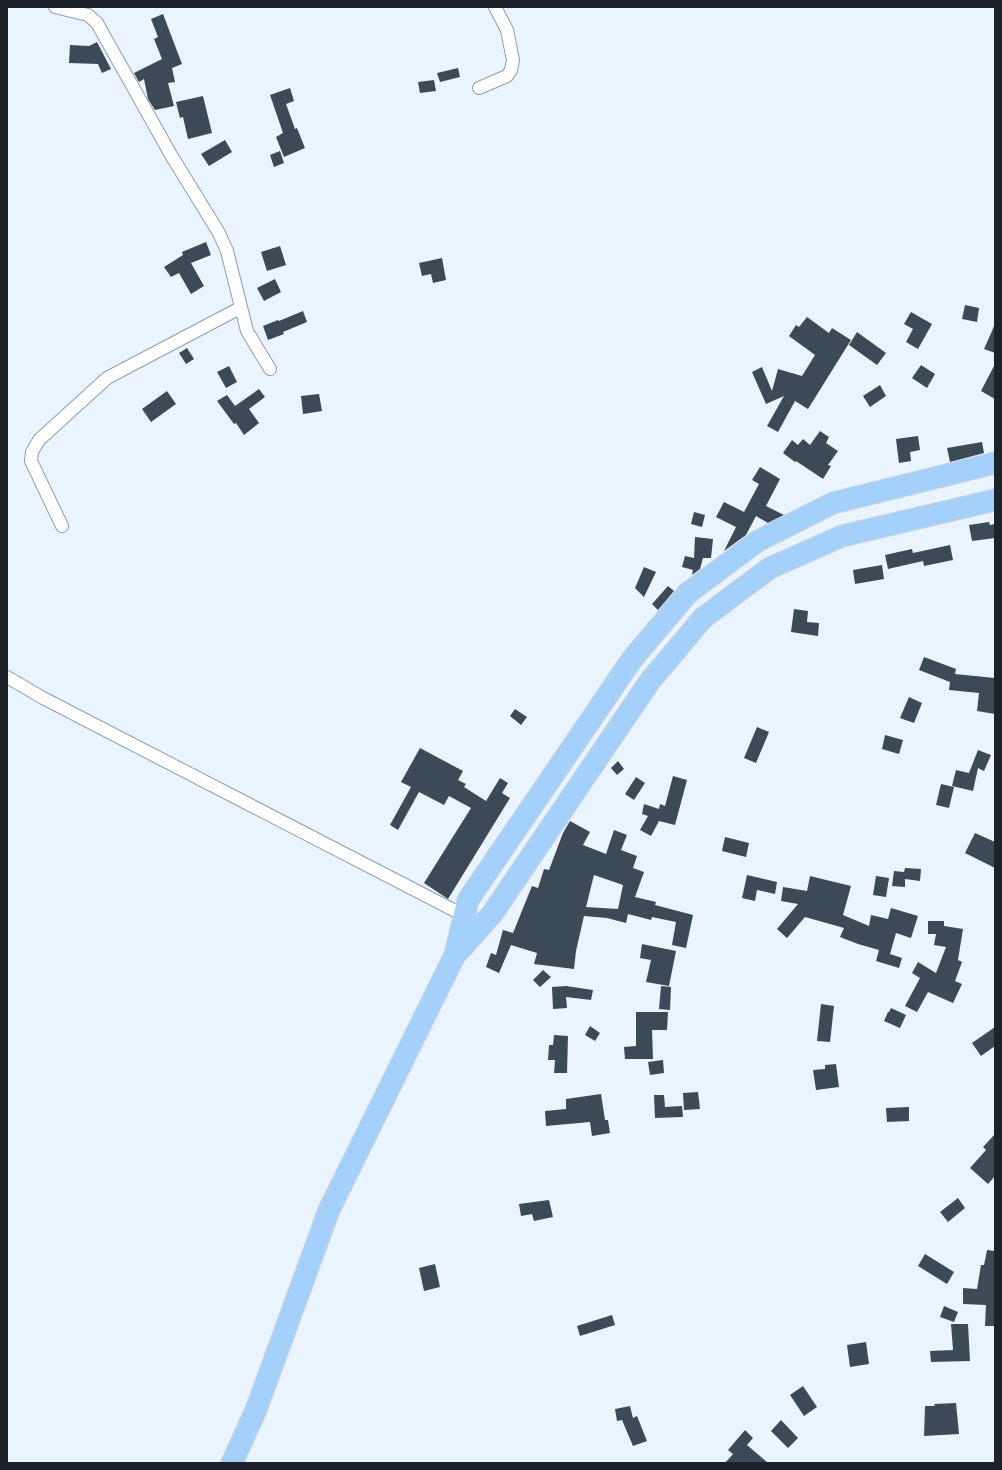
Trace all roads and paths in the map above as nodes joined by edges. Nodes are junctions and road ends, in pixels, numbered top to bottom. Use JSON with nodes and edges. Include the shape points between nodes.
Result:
{"nodes":[{"id":1,"x":55,"y":7,"type":"edge"},
{"id":2,"x":495,"y":7,"type":"edge"},
{"id":3,"x":479,"y":88,"type":"dead end"},
{"id":4,"x":240,"y":308,"type":"junction"},
{"id":5,"x":270,"y":369,"type":"dead end"},
{"id":6,"x":995,"y":463,"type":"edge"},
{"id":7,"x":995,"y":500,"type":"edge"},
{"id":8,"x":834,"y":503,"type":"junction"},
{"id":9,"x":62,"y":526,"type":"dead end"},
{"id":10,"x":842,"y":536,"type":"junction"},
{"id":11,"x":7,"y":677,"type":"edge"},
{"id":12,"x":473,"y":920,"type":"junction"},
{"id":13,"x":232,"y":1463,"type":"edge"}],
"edges":[{"from":1,"to":4,"type":"street","via":[[88,15],[97,23],[171,155],[219,233],[227,251]]},
{"from":2,"to":3,"type":"street","via":[[507,30],[513,60],[507,76]]},
{"from":4,"to":5,"type":"street","via":[[246,331]]},
{"from":4,"to":9,"type":"street","via":[[107,378],[40,440],[32,452],[31,461]]},
{"from":6,"to":8,"type":"highway"},
{"from":7,"to":10,"type":"highway"},
{"from":8,"to":10,"type":"highway"},
{"from":8,"to":12,"type":"highway","via":[[758,541],[688,593],[633,658],[468,900]]},
{"from":10,"to":12,"type":"highway","via":[[770,568],[703,618],[650,681],[492,914]]},
{"from":11,"to":12,"type":"street"},
{"from":12,"to":13,"type":"highway","via":[[329,1210],[256,1410]]}]}
